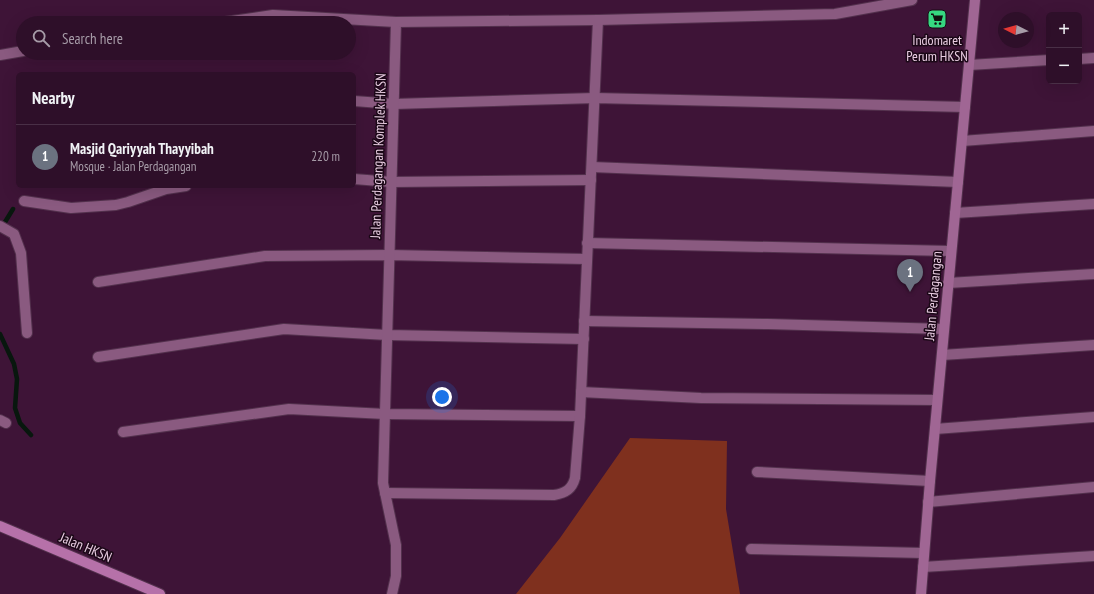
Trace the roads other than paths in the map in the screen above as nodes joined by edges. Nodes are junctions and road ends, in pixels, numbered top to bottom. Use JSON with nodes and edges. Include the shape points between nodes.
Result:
{"nodes":[{"id":1,"x":912,"y":0,"type":"edge"},
{"id":2,"x":975,"y":0,"type":"edge"},
{"id":3,"x":356,"y":20,"type":"edge"},
{"id":4,"x":598,"y":20,"type":"junction"},
{"id":5,"x":396,"y":22,"type":"junction"},
{"id":6,"x":16,"y":52,"type":"edge"},
{"id":7,"x":0,"y":55,"type":"edge"},
{"id":8,"x":1094,"y":58,"type":"edge"},
{"id":9,"x":1082,"y":59,"type":"edge"},
{"id":10,"x":1046,"y":60,"type":"edge"},
{"id":11,"x":969,"y":65,"type":"junction"},
{"id":12,"x":595,"y":98,"type":"junction"},
{"id":13,"x":356,"y":101,"type":"edge"},
{"id":14,"x":394,"y":104,"type":"junction"},
{"id":15,"x":965,"y":107,"type":"junction"},
{"id":16,"x":1094,"y":131,"type":"edge"},
{"id":17,"x":962,"y":141,"type":"junction"},
{"id":18,"x":592,"y":167,"type":"junction"},
{"id":19,"x":356,"y":179,"type":"edge"},
{"id":20,"x":591,"y":180,"type":"junction"},
{"id":21,"x":392,"y":182,"type":"junction"},
{"id":22,"x":958,"y":182,"type":"junction"},
{"id":23,"x":173,"y":188,"type":"edge"},
{"id":24,"x":24,"y":201,"type":"dead end"},
{"id":25,"x":1094,"y":204,"type":"edge"},
{"id":26,"x":955,"y":213,"type":"junction"},
{"id":27,"x":5,"y":228,"type":"edge"},
{"id":28,"x":587,"y":243,"type":"junction"},
{"id":29,"x":951,"y":251,"type":"junction"},
{"id":30,"x":389,"y":255,"type":"junction"},
{"id":31,"x":587,"y":259,"type":"junction"},
{"id":32,"x":1094,"y":274,"type":"edge"},
{"id":33,"x":98,"y":282,"type":"dead end"},
{"id":34,"x":948,"y":283,"type":"junction"},
{"id":35,"x":584,"y":321,"type":"junction"},
{"id":36,"x":944,"y":329,"type":"junction"},
{"id":37,"x":27,"y":333,"type":"dead end"},
{"id":38,"x":387,"y":336,"type":"junction"},
{"id":39,"x":584,"y":339,"type":"junction"},
{"id":40,"x":1094,"y":345,"type":"edge"},
{"id":41,"x":942,"y":355,"type":"junction"},
{"id":42,"x":98,"y":357,"type":"dead end"},
{"id":43,"x":581,"y":392,"type":"junction"},
{"id":44,"x":937,"y":400,"type":"junction"},
{"id":45,"x":385,"y":414,"type":"junction"},
{"id":46,"x":580,"y":416,"type":"junction"},
{"id":47,"x":1094,"y":417,"type":"edge"},
{"id":48,"x":935,"y":429,"type":"junction"},
{"id":49,"x":123,"y":432,"type":"dead end"},
{"id":50,"x":757,"y":472,"type":"dead end"},
{"id":51,"x":930,"y":481,"type":"junction"},
{"id":52,"x":1094,"y":487,"type":"edge"},
{"id":53,"x":384,"y":493,"type":"junction"},
{"id":54,"x":928,"y":502,"type":"junction"},
{"id":55,"x":0,"y":526,"type":"edge"},
{"id":56,"x":751,"y":549,"type":"dead end"},
{"id":57,"x":924,"y":553,"type":"junction"},
{"id":58,"x":1094,"y":556,"type":"edge"},
{"id":59,"x":923,"y":567,"type":"junction"},
{"id":60,"x":160,"y":594,"type":"edge"},
{"id":61,"x":392,"y":594,"type":"edge"},
{"id":62,"x":921,"y":594,"type":"edge"}],
"edges":[{"from":1,"to":4,"type":"street","via":[[835,14]]},
{"from":2,"to":11,"type":"street","name":"Jalan Perdagangan"},
{"from":3,"to":5,"type":"street"},
{"from":4,"to":5,"type":"street"},
{"from":4,"to":12,"type":"street"},
{"from":5,"to":14,"type":"street","name":"Jalan Perdagangan Komplek HKSN"},
{"from":6,"to":7,"type":"street"},
{"from":8,"to":9,"type":"street"},
{"from":10,"to":11,"type":"street"},
{"from":11,"to":15,"type":"street","name":"Jalan Perdagangan"},
{"from":12,"to":14,"type":"street"},
{"from":12,"to":15,"type":"street"},
{"from":12,"to":18,"type":"street"},
{"from":13,"to":14,"type":"street"},
{"from":14,"to":21,"type":"street","name":"Jalan Perdagangan Komplek HKSN"},
{"from":15,"to":17,"type":"street","name":"Jalan Perdagangan"},
{"from":16,"to":17,"type":"street"},
{"from":17,"to":22,"type":"street","name":"Jalan Perdagangan"},
{"from":18,"to":20,"type":"street"},
{"from":18,"to":22,"type":"street"},
{"from":19,"to":21,"type":"street"},
{"from":20,"to":21,"type":"street"},
{"from":20,"to":28,"type":"street"},
{"from":21,"to":30,"type":"street","name":"Jalan Perdagangan Komplek HKSN"},
{"from":22,"to":26,"type":"street","name":"Jalan Perdagangan"},
{"from":23,"to":24,"type":"street","via":[[116,205],[71,208]]},
{"from":25,"to":26,"type":"street"},
{"from":26,"to":29,"type":"street","name":"Jalan Perdagangan"},
{"from":27,"to":37,"type":"street","via":[[14,234],[21,252]]},
{"from":28,"to":29,"type":"street"},
{"from":28,"to":31,"type":"street"},
{"from":29,"to":34,"type":"street","name":"Jalan Perdagangan"},
{"from":30,"to":31,"type":"street"},
{"from":30,"to":33,"type":"street","via":[[265,256]]},
{"from":30,"to":38,"type":"street","name":"Jalan Perdagangan Komplek HKSN"},
{"from":31,"to":35,"type":"street"},
{"from":32,"to":34,"type":"street"},
{"from":34,"to":36,"type":"street","name":"Jalan Perdagangan"},
{"from":35,"to":36,"type":"street"},
{"from":35,"to":39,"type":"street"},
{"from":36,"to":41,"type":"street","name":"Jalan Perdagangan"},
{"from":38,"to":39,"type":"street"},
{"from":38,"to":42,"type":"street","via":[[284,329]]},
{"from":38,"to":45,"type":"street","name":"Jalan Perdagangan Komplek HKSN"},
{"from":39,"to":43,"type":"street"},
{"from":40,"to":41,"type":"street"},
{"from":41,"to":44,"type":"street","name":"Jalan Perdagangan"},
{"from":43,"to":44,"type":"street","via":[[701,398]]},
{"from":43,"to":46,"type":"street"},
{"from":44,"to":48,"type":"street","name":"Jalan Perdagangan"},
{"from":45,"to":46,"type":"street"},
{"from":45,"to":49,"type":"street","via":[[289,409]]},
{"from":45,"to":53,"type":"street","name":"Jalan Perdagangan Komplek HKSN"},
{"from":46,"to":53,"type":"street","via":[[575,478],[573,486],[568,491],[560,494]]},
{"from":47,"to":48,"type":"street"},
{"from":48,"to":51,"type":"street","name":"Jalan Perdagangan"},
{"from":50,"to":51,"type":"street"},
{"from":51,"to":54,"type":"street","name":"Jalan Perdagangan"},
{"from":52,"to":54,"type":"street"},
{"from":53,"to":61,"type":"street","name":"Jalan Perdagangan Komplek HKSN","via":[[396,545],[396,576]]},
{"from":54,"to":57,"type":"street","name":"Jalan Perdagangan"},
{"from":55,"to":60,"type":"main road","name":"Jalan HKSN"},
{"from":56,"to":57,"type":"street"},
{"from":57,"to":59,"type":"street","name":"Jalan Perdagangan"},
{"from":58,"to":59,"type":"street"},
{"from":59,"to":62,"type":"street","name":"Jalan Perdagangan"}]}
